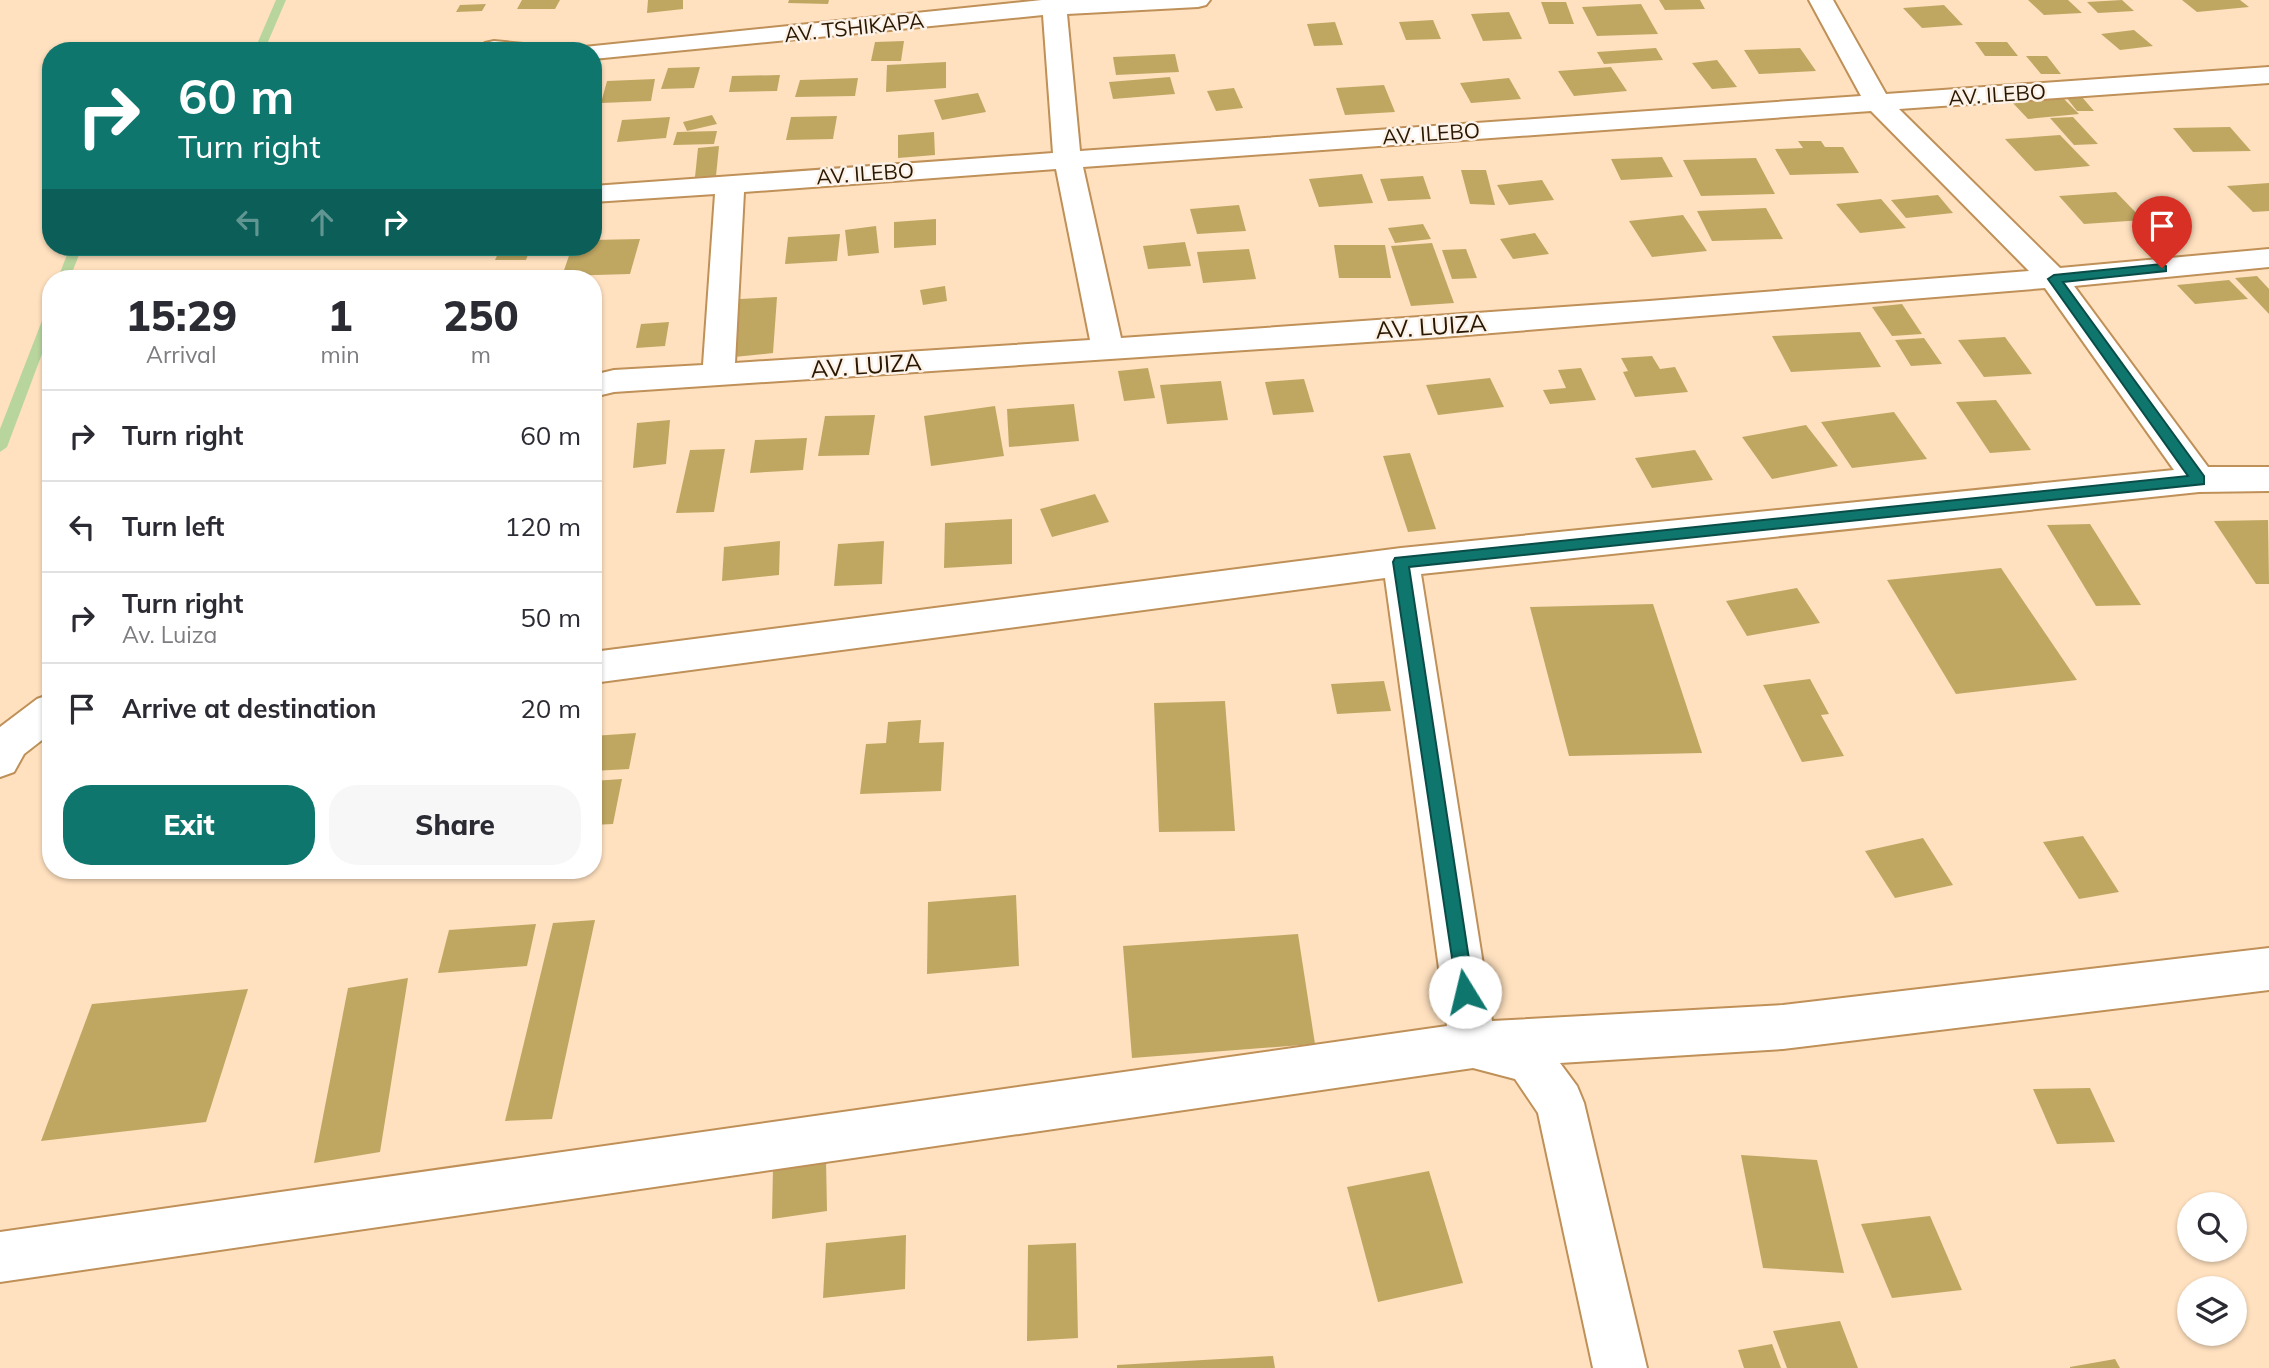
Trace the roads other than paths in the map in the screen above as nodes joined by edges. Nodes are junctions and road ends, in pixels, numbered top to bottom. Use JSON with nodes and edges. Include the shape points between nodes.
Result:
{"nodes":[{"id":1,"x":1198,"y":0,"type":"edge"},
{"id":2,"x":1821,"y":0,"type":"edge"},
{"id":3,"x":1054,"y":4,"type":"edge"},
{"id":4,"x":602,"y":51,"type":"edge"},
{"id":5,"x":2269,"y":75,"type":"edge"},
{"id":6,"x":1877,"y":102,"type":"junction"},
{"id":7,"x":1067,"y":158,"type":"junction"},
{"id":8,"x":730,"y":184,"type":"junction"},
{"id":9,"x":602,"y":193,"type":"edge"},
{"id":10,"x":2269,"y":258,"type":"edge"},
{"id":11,"x":2054,"y":279,"type":"junction"},
{"id":12,"x":1108,"y":350,"type":"junction"},
{"id":13,"x":718,"y":374,"type":"junction"},
{"id":14,"x":602,"y":384,"type":"edge"},
{"id":15,"x":2269,"y":479,"type":"edge"},
{"id":16,"x":2199,"y":480,"type":"junction"},
{"id":17,"x":1401,"y":562,"type":"junction"},
{"id":18,"x":602,"y":667,"type":"edge"},
{"id":19,"x":42,"y":717,"type":"edge"},
{"id":20,"x":0,"y":760,"type":"edge"},
{"id":21,"x":2269,"y":969,"type":"edge"},
{"id":22,"x":1473,"y":1045,"type":"junction"},
{"id":23,"x":0,"y":1257,"type":"edge"},
{"id":24,"x":1620,"y":1368,"type":"edge"}],
"edges":[{"from":1,"to":3,"type":"street","name":"AV. TSHIKAPA"},
{"from":2,"to":6,"type":"street"},
{"from":3,"to":4,"type":"street","name":"AV. TSHIKAPA"},
{"from":3,"to":7,"type":"street"},
{"from":5,"to":6,"type":"street","name":"AV. ILEBO"},
{"from":6,"to":7,"type":"street","name":"AV. ILEBO"},
{"from":6,"to":11,"type":"street"},
{"from":7,"to":8,"type":"street","name":"AV. ILEBO"},
{"from":7,"to":12,"type":"street"},
{"from":8,"to":9,"type":"street","name":"AV. ILEBO"},
{"from":8,"to":13,"type":"street"},
{"from":10,"to":11,"type":"street","name":"AV. LUIZA"},
{"from":11,"to":12,"type":"street","name":"AV. LUIZA"},
{"from":11,"to":16,"type":"street"},
{"from":12,"to":13,"type":"street","name":"AV. LUIZA"},
{"from":13,"to":14,"type":"street","name":"AV. LUIZA"},
{"from":15,"to":16,"type":"street"},
{"from":16,"to":17,"type":"street"},
{"from":17,"to":18,"type":"street"},
{"from":17,"to":22,"type":"street"},
{"from":19,"to":20,"type":"street","via":[[10,742]]},
{"from":21,"to":22,"type":"street","via":[[1783,1027]]},
{"from":22,"to":23,"type":"street"},
{"from":22,"to":24,"type":"street","via":[[1530,1060],[1560,1103]]}]}
